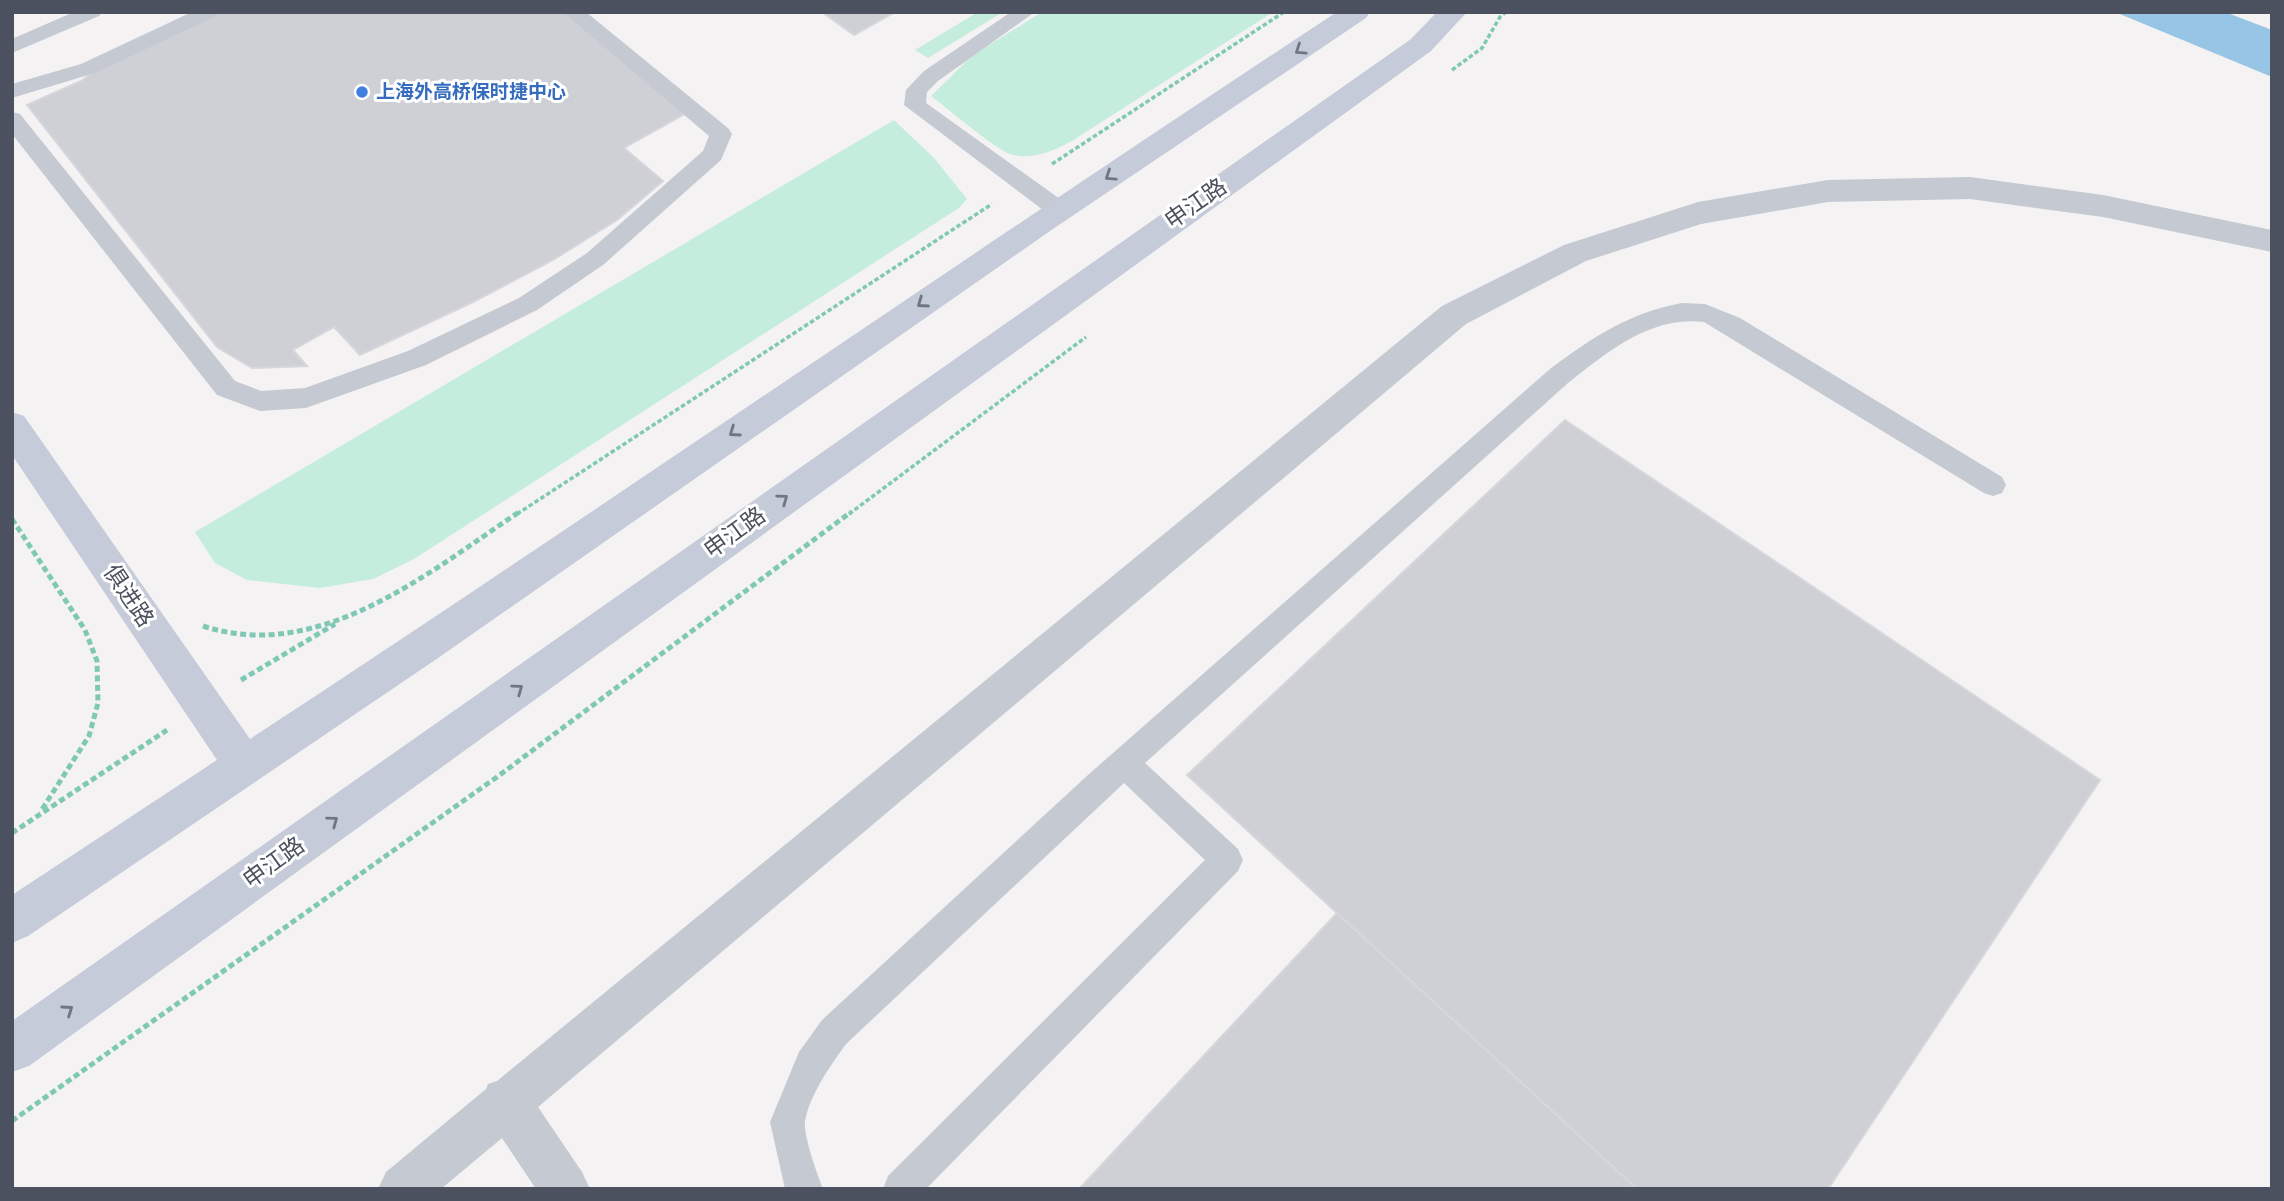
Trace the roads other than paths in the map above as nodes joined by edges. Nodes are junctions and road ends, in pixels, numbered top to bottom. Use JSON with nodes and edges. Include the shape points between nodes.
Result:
{"nodes":[{"id":1,"x":92,"y":12,"type":"edge"},
{"id":2,"x":209,"y":12,"type":"edge"},
{"id":3,"x":573,"y":12,"type":"edge"},
{"id":4,"x":1025,"y":12,"type":"edge"},
{"id":5,"x":1356,"y":12,"type":"edge"},
{"id":6,"x":1453,"y":12,"type":"edge"},
{"id":7,"x":12,"y":47,"type":"edge"},
{"id":8,"x":12,"y":91,"type":"edge"},
{"id":9,"x":12,"y":120,"type":"edge"},
{"id":10,"x":1059,"y":210,"type":"junction"},
{"id":11,"x":2272,"y":241,"type":"edge"},
{"id":12,"x":12,"y":426,"type":"edge"},
{"id":13,"x":1993,"y":485,"type":"dead end"},
{"id":14,"x":1124,"y":764,"type":"junction"},
{"id":15,"x":245,"y":766,"type":"junction"},
{"id":16,"x":12,"y":921,"type":"edge"},
{"id":17,"x":12,"y":1049,"type":"edge"},
{"id":18,"x":505,"y":1101,"type":"junction"},
{"id":19,"x":403,"y":1189,"type":"edge"},
{"id":20,"x":565,"y":1189,"type":"edge"},
{"id":21,"x":805,"y":1189,"type":"edge"},
{"id":22,"x":901,"y":1189,"type":"edge"}],
"edges":[{"from":1,"to":7,"type":"lane"},
{"from":2,"to":8,"type":"lane","via":[[93,65],[37,87]]},
{"from":3,"to":9,"type":"lane","via":[[721,134],[713,155],[595,259],[528,304],[417,358],[306,398],[260,401],[226,388]]},
{"from":4,"to":10,"type":"lane","via":[[931,76],[917,90],[915,105]]},
{"from":5,"to":10,"type":"main road","one_way":true},
{"from":17,"to":6,"type":"main road","name":"申江路","one_way":true,"via":[[1421,45]]},
{"from":10,"to":15,"type":"main road","one_way":true},
{"from":11,"to":18,"type":"street","via":[[2103,206],[1970,188],[1828,191],[1698,213],[1575,253],[1454,315]]},
{"from":12,"to":15,"type":"main road","name":"俱进路"},
{"from":13,"to":14,"type":"lane","via":[[1731,324],[1702,312],[1667,314],[1609,337],[1559,376]]},
{"from":14,"to":21,"type":"lane","via":[[834,1031],[811,1064],[787,1122]]},
{"from":14,"to":22,"type":"lane","via":[[1227,860]]},
{"from":15,"to":16,"type":"main road"},
{"from":18,"to":19,"type":"street"},
{"from":18,"to":20,"type":"street"}]}
